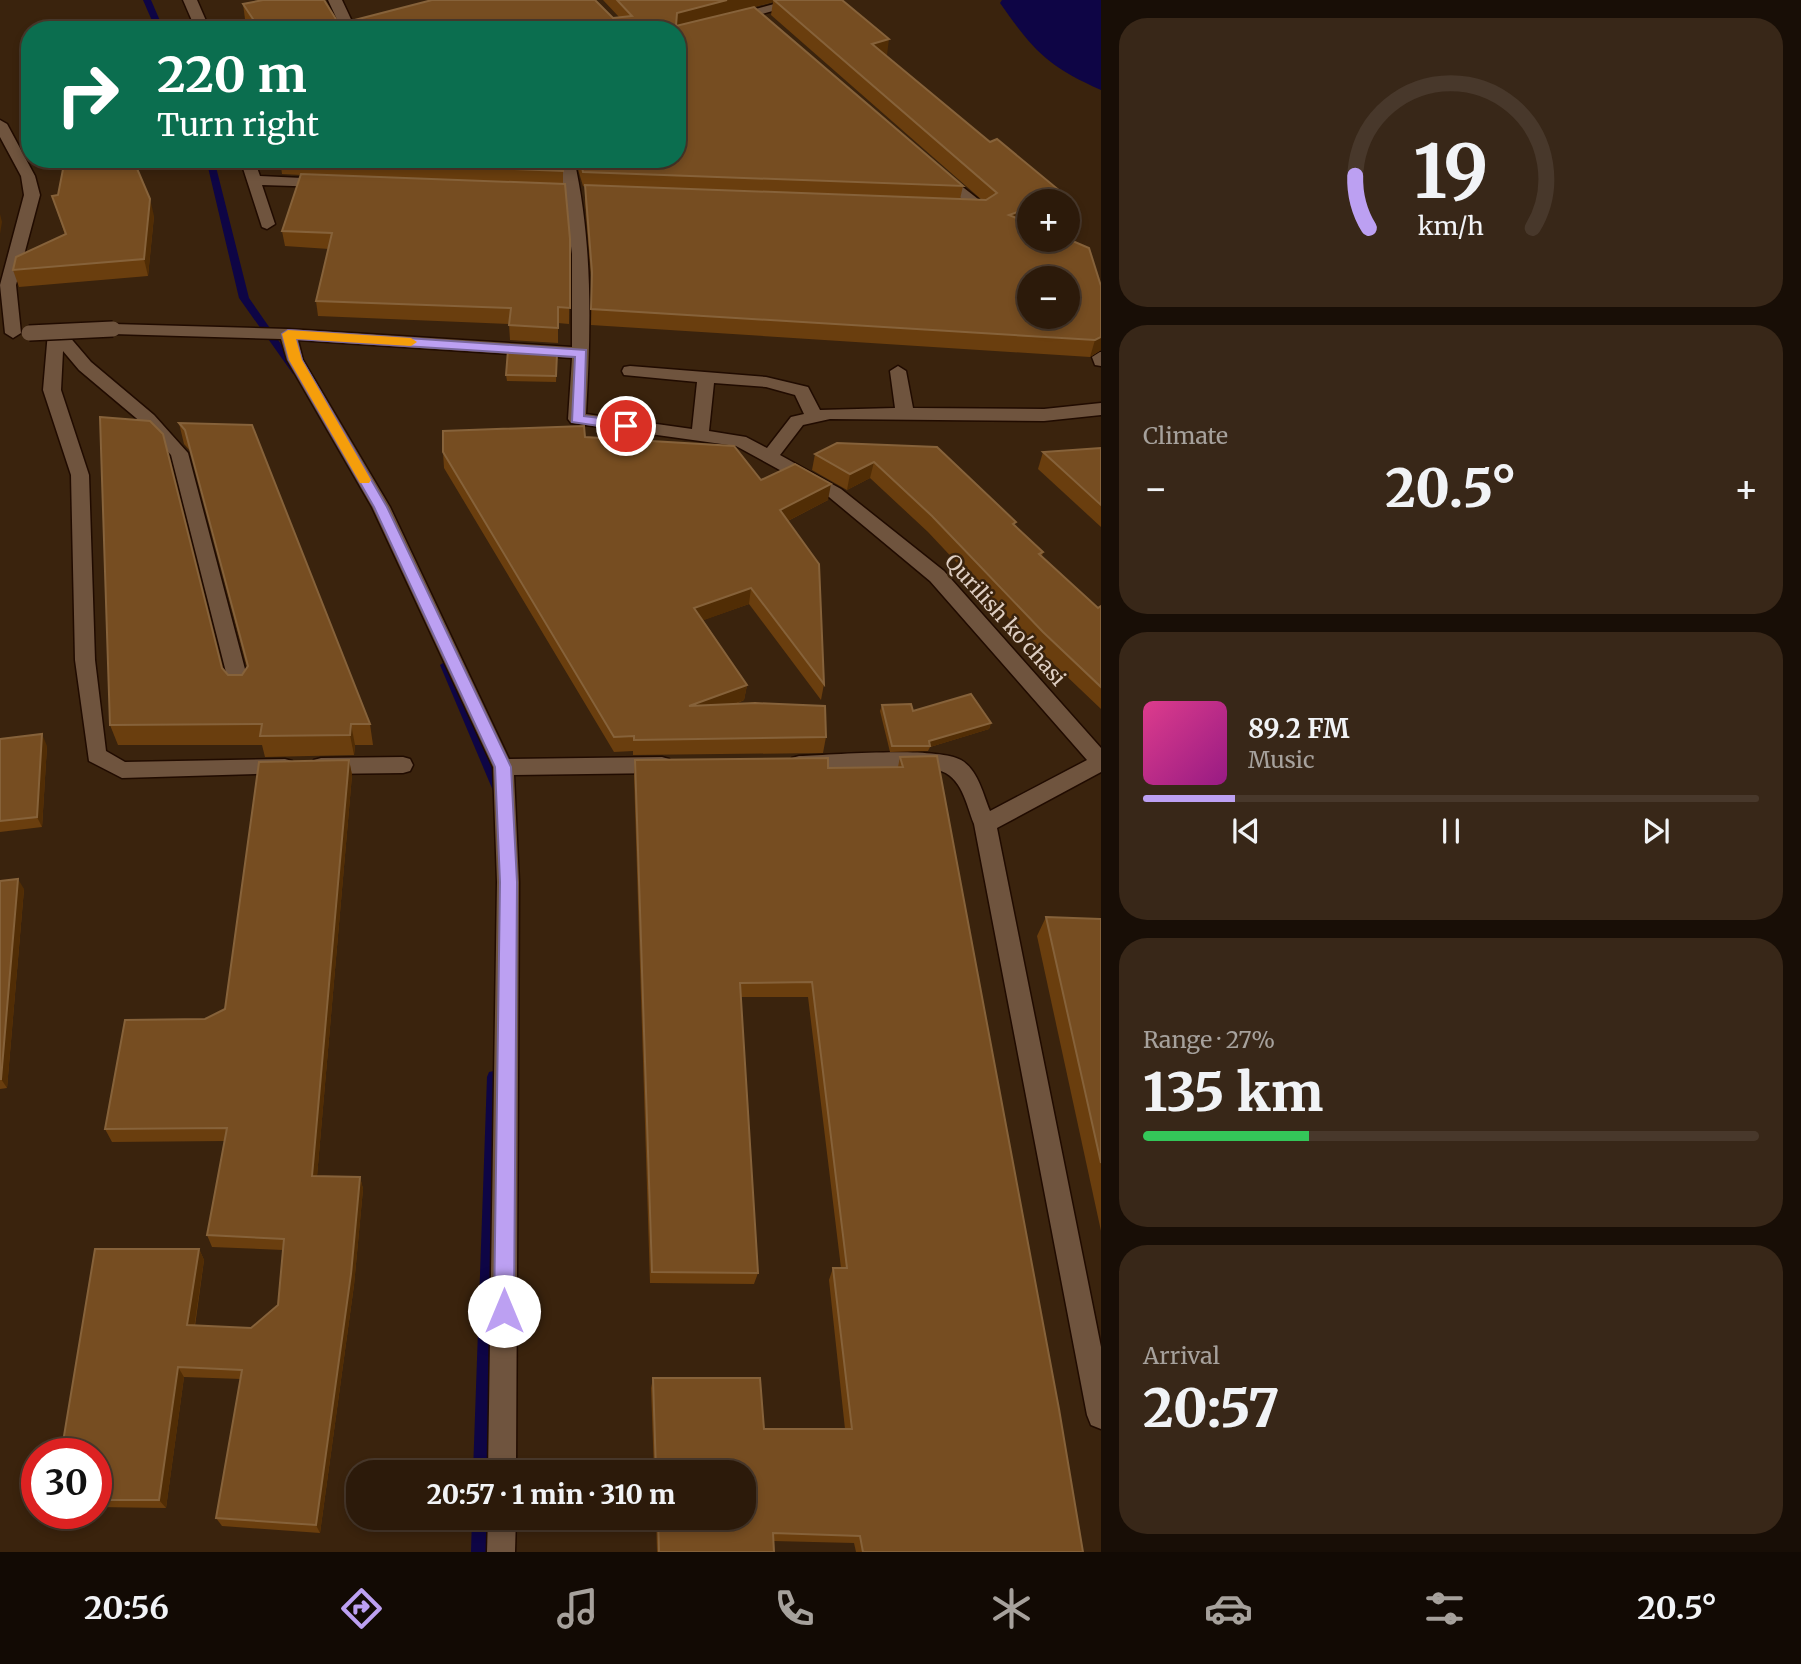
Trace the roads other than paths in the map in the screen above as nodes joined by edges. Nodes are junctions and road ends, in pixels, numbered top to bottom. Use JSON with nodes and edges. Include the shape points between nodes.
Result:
{"nodes":[{"id":1,"x":190,"y":0,"type":"edge"},
{"id":2,"x":335,"y":0,"type":"edge"},
{"id":3,"x":804,"y":0,"type":"edge"},
{"id":4,"x":199,"y":21,"type":"edge"},
{"id":5,"x":344,"y":21,"type":"edge"},
{"id":6,"x":686,"y":32,"type":"edge"},
{"id":7,"x":0,"y":124,"type":"edge"},
{"id":8,"x":21,"y":163,"type":"edge"},
{"id":9,"x":930,"y":165,"type":"edge"},
{"id":10,"x":24,"y":168,"type":"edge"},
{"id":11,"x":250,"y":168,"type":"edge"},
{"id":12,"x":569,"y":168,"type":"edge"},
{"id":13,"x":253,"y":180,"type":"junction"},
{"id":14,"x":334,"y":184,"type":"edge"},
{"id":15,"x":954,"y":208,"type":"edge"},
{"id":16,"x":267,"y":224,"type":"dead end"},
{"id":17,"x":56,"y":332,"type":"junction"},
{"id":18,"x":14,"y":333,"type":"edge"},
{"id":19,"x":284,"y":334,"type":"junction"},
{"id":20,"x":581,"y":353,"type":"junction"},
{"id":21,"x":630,"y":371,"type":"dead end"},
{"id":22,"x":898,"y":371,"type":"dead end"},
{"id":23,"x":706,"y":377,"type":"junction"},
{"id":24,"x":1101,"y":409,"type":"edge"},
{"id":25,"x":905,"y":414,"type":"junction"},
{"id":26,"x":814,"y":416,"type":"junction"},
{"id":27,"x":700,"y":436,"type":"junction"},
{"id":28,"x":769,"y":457,"type":"junction"},
{"id":29,"x":240,"y":688,"type":"edge"},
{"id":30,"x":1101,"y":762,"type":"edge"},
{"id":31,"x":775,"y":764,"type":"edge"},
{"id":32,"x":403,"y":765,"type":"dead end"},
{"id":33,"x":680,"y":765,"type":"edge"},
{"id":34,"x":503,"y":767,"type":"junction"},
{"id":35,"x":985,"y":824,"type":"junction"},
{"id":36,"x":1101,"y":1415,"type":"edge"},
{"id":37,"x":502,"y":1460,"type":"edge"},
{"id":38,"x":502,"y":1530,"type":"edge"},
{"id":39,"x":501,"y":1552,"type":"edge"}],
"edges":[{"from":1,"to":4,"type":"street"},
{"from":2,"to":5,"type":"street"},
{"from":3,"to":6,"type":"street","via":[[761,17]]},
{"from":7,"to":8,"type":"street"},
{"from":9,"to":15,"type":"street","via":[[982,209]]},
{"from":10,"to":18,"type":"street","via":[[32,195],[8,285]]},
{"from":11,"to":13,"type":"street"},
{"from":12,"to":20,"type":"street","via":[[576,195]]},
{"from":13,"to":14,"type":"street"},
{"from":13,"to":16,"type":"street"},
{"from":17,"to":18,"type":"street","bridge":true},
{"from":17,"to":19,"type":"street","bridge":true},
{"from":17,"to":29,"type":"street","via":[[85,366],[148,419],[178,453]]},
{"from":17,"to":32,"type":"street","via":[[52,390],[80,475],[85,660],[96,755],[122,770]]},
{"from":19,"to":20,"type":"street"},
{"from":19,"to":34,"type":"street","via":[[380,507]]},
{"from":20,"to":27,"type":"street","name":"Qurilish ko'chasi","via":[[577,419]]},
{"from":21,"to":23,"type":"street"},
{"from":22,"to":25,"type":"street"},
{"from":23,"to":26,"type":"street","via":[[765,382],[802,391]]},
{"from":23,"to":27,"type":"street"},
{"from":24,"to":25,"type":"street","via":[[1044,415]]},
{"from":25,"to":26,"type":"street","via":[[830,412]]},
{"from":26,"to":28,"type":"street","via":[[797,421]]},
{"from":27,"to":28,"type":"street","name":"Qurilish ko'chasi","via":[[740,441]]},
{"from":28,"to":30,"type":"street","name":"Qurilish ko'chasi","via":[[835,493],[937,576]]},
{"from":30,"to":35,"type":"street"},
{"from":31,"to":35,"type":"street","via":[[938,762],[954,766],[967,777]]},
{"from":33,"to":34,"type":"street"},
{"from":34,"to":37,"type":"street","via":[[508,882]]},
{"from":35,"to":36,"type":"street"},
{"from":38,"to":39,"type":"street"}]}
